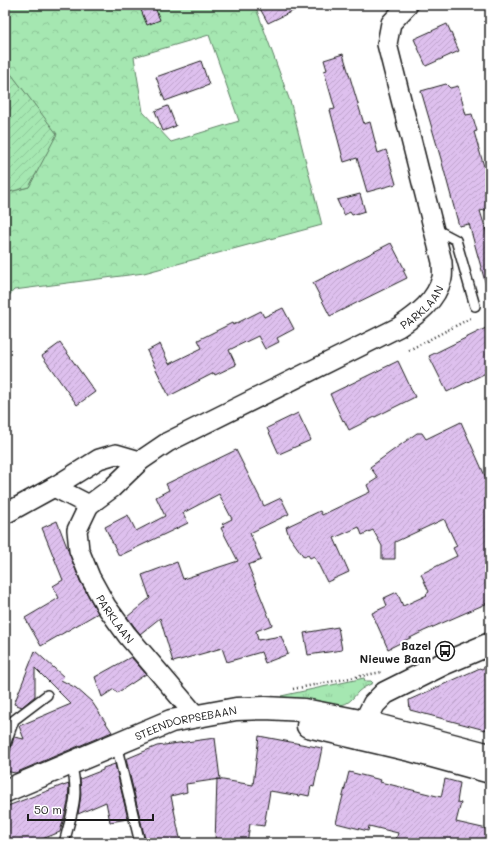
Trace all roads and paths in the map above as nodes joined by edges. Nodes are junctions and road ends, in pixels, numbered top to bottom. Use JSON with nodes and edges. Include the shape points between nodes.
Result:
{"nodes":[{"id":1,"x":408,"y":5,"type":"edge"},
{"id":2,"x":434,"y":229,"type":"junction"},
{"id":3,"x":476,"y":306,"type":"joint"},
{"id":4,"x":409,"y":350,"type":"dead end"},
{"id":5,"x":140,"y":461,"type":"junction"},
{"id":6,"x":54,"y":487,"type":"junction"},
{"id":7,"x":89,"y":506,"type":"junction"},
{"id":8,"x":7,"y":511,"type":"edge"},
{"id":9,"x":490,"y":644,"type":"edge"},
{"id":10,"x":386,"y":671,"type":"dead end"},
{"id":11,"x":292,"y":689,"type":"dead end"},
{"id":12,"x":47,"y":695,"type":"dead end"},
{"id":13,"x":196,"y":716,"type":"junction"},
{"id":14,"x":362,"y":730,"type":"junction"},
{"id":15,"x":138,"y":735,"type":"junction"},
{"id":16,"x":116,"y":744,"type":"junction"},
{"id":17,"x":5,"y":745,"type":"edge"},
{"id":18,"x":490,"y":755,"type":"edge"},
{"id":19,"x":71,"y":763,"type":"junction"},
{"id":20,"x":490,"y":772,"type":"edge"},
{"id":21,"x":5,"y":791,"type":"edge"},
{"id":22,"x":64,"y":843,"type":"edge"},
{"id":23,"x":140,"y":843,"type":"edge"}],
"edges":[{"from":1,"to":2,"type":"street","name":"PARKLAAN","via":[[391,23],[387,44]]},
{"from":2,"to":3,"type":"lane","via":[[456,240]]},
{"from":2,"to":5,"type":"street","name":"PARKLAAN","via":[[442,262],[442,277],[433,299],[418,314],[399,327],[168,442]]},
{"from":3,"to":4,"type":"path","via":[[476,316]]},
{"from":5,"to":6,"type":"street","via":[[116,454],[99,458]]},
{"from":5,"to":7,"type":"street","name":"PARKLAAN"},
{"from":6,"to":7,"type":"street"},
{"from":6,"to":8,"type":"street"},
{"from":7,"to":13,"type":"street","name":"PARKLAAN","via":[[77,530],[79,550],[90,577],[106,606],[127,635]]},
{"from":9,"to":14,"type":"main road","via":[[385,693],[374,704]]},
{"from":10,"to":11,"type":"path"},
{"from":12,"to":17,"type":"lane","via":[[14,720]]},
{"from":13,"to":14,"type":"main road","name":"STEENDORPSEBAAN","via":[[236,709],[304,710]]},
{"from":13,"to":15,"type":"main road","name":"STEENDORPSEBAAN","via":[[171,721]]},
{"from":14,"to":15,"type":"main road","name":"STEENDORPSEBAAN","via":[[254,721],[226,722]]},
{"from":14,"to":18,"type":"main road","name":"STEENDORPSEBAAN"},
{"from":14,"to":20,"type":"main road","name":"STEENDORPSEBAAN","via":[[410,750]]},
{"from":15,"to":16,"type":"main road"},
{"from":16,"to":19,"type":"main road"},
{"from":16,"to":23,"type":"lane"},
{"from":19,"to":21,"type":"main road"},
{"from":19,"to":22,"type":"lane","via":[[76,780],[75,804]]}]}
